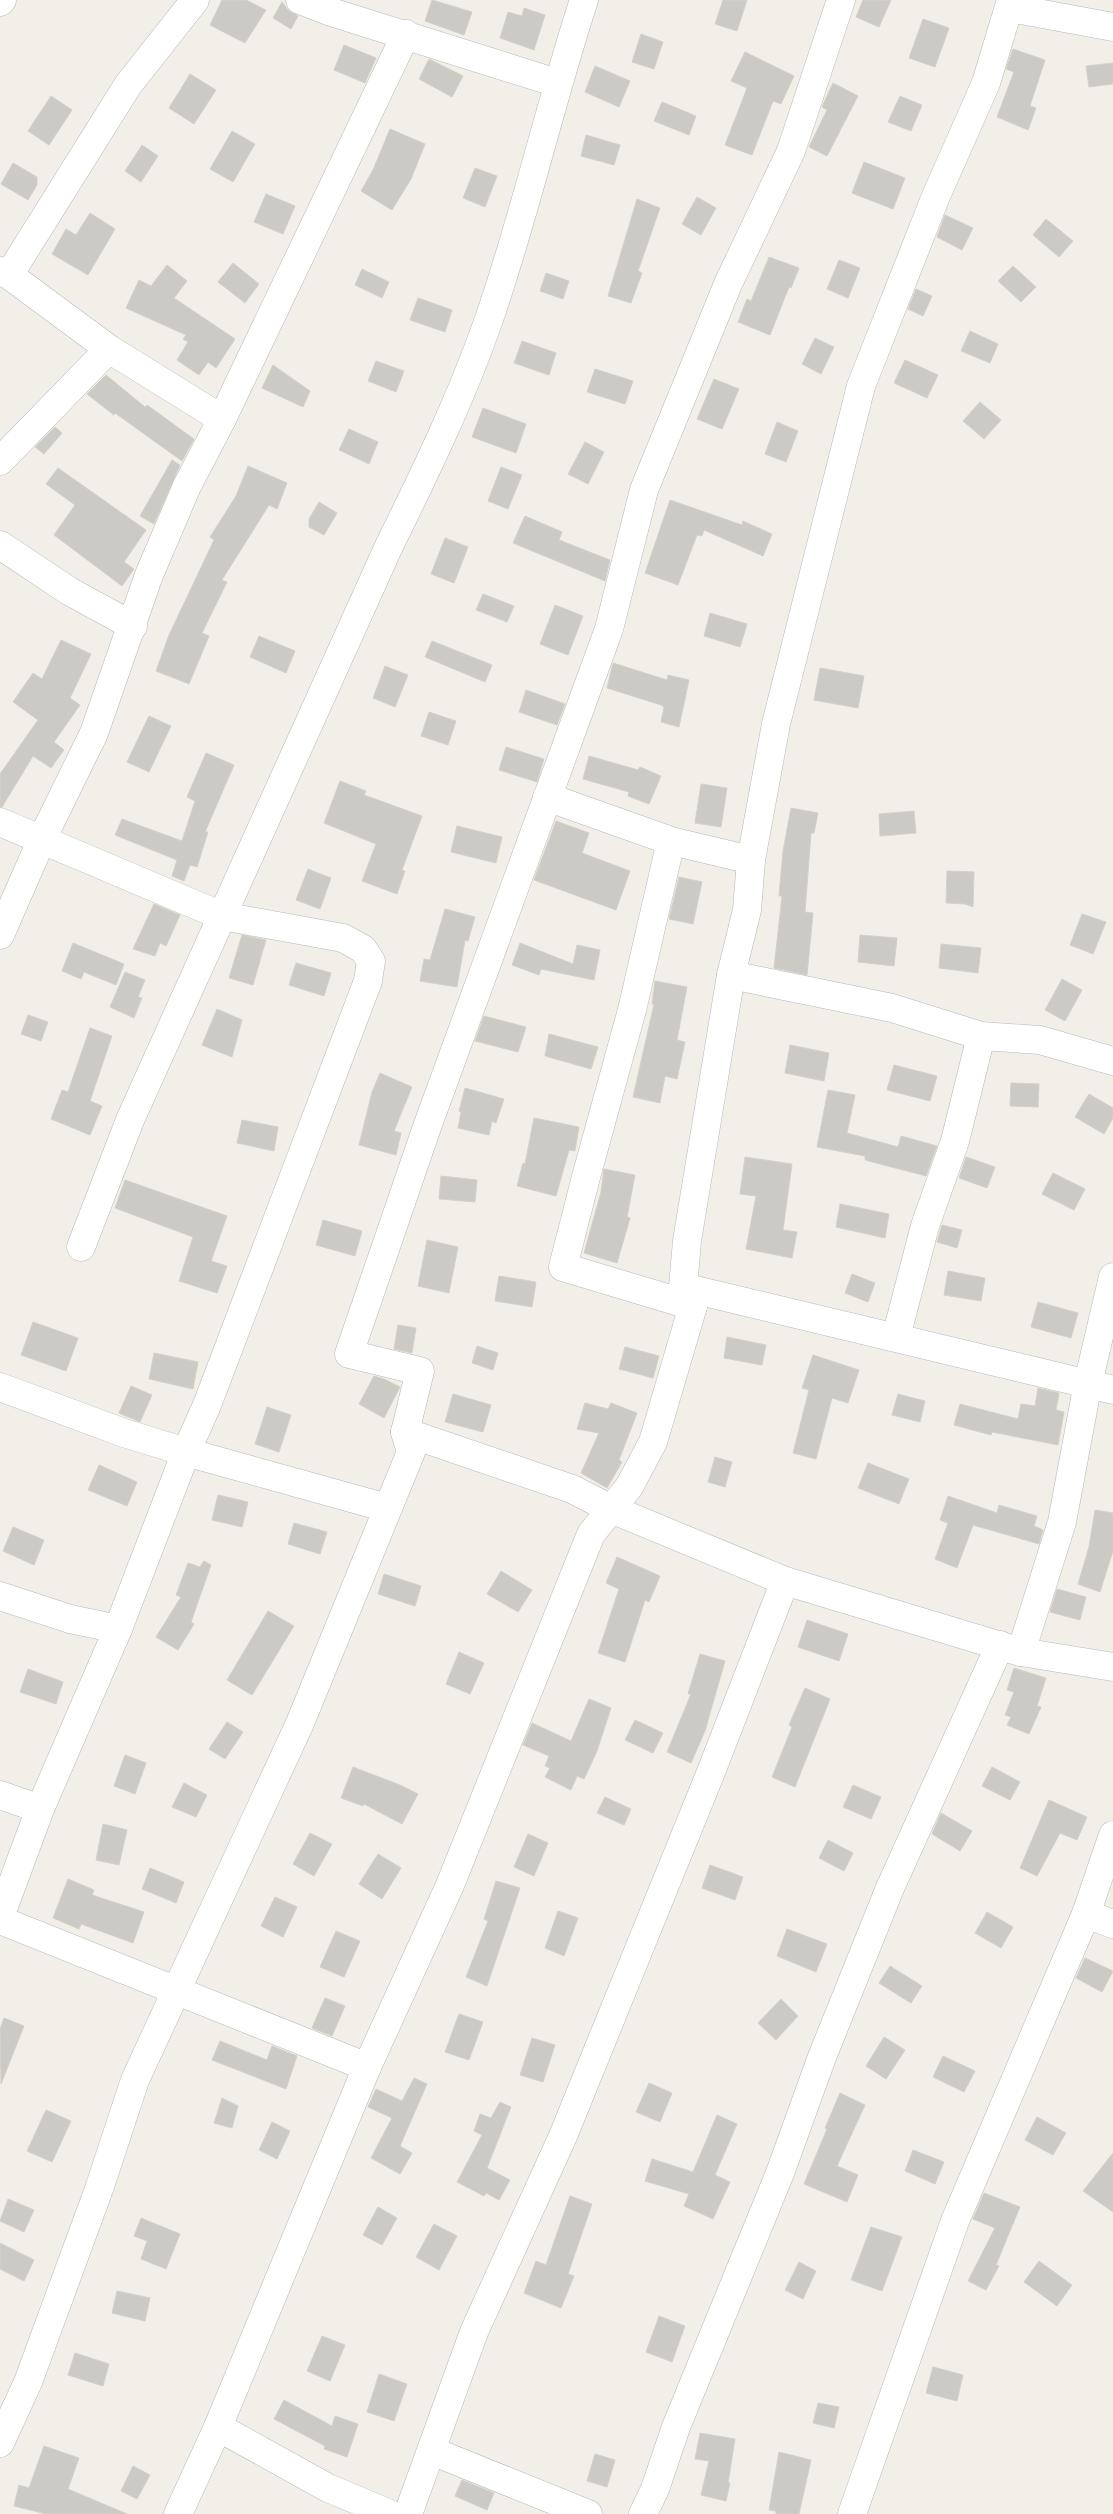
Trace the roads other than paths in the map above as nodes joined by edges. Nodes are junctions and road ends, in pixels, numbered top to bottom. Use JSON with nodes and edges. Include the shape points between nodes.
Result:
{"nodes":[{"id":1,"x":194,"y":0,"type":"edge"},
{"id":2,"x":300,"y":0,"type":"edge"},
{"id":3,"x":584,"y":0,"type":"edge"},
{"id":4,"x":841,"y":0,"type":"edge"},
{"id":5,"x":1010,"y":4,"type":"edge"},
{"id":6,"x":1113,"y":27,"type":"edge"},
{"id":7,"x":406,"y":34,"type":"junction"},
{"id":8,"x":557,"y":83,"type":"junction"},
{"id":9,"x":4,"y":273,"type":"edge"},
{"id":10,"x":109,"y":349,"type":"junction"},
{"id":11,"x":222,"y":420,"type":"junction"},
{"id":12,"x":0,"y":461,"type":"edge"},
{"id":13,"x":0,"y":545,"type":"edge"},
{"id":14,"x":133,"y":626,"type":"junction"},
{"id":15,"x":547,"y":797,"type":"junction"},
{"id":16,"x":0,"y":822,"type":"edge"},
{"id":17,"x":42,"y":839,"type":"junction"},
{"id":18,"x":671,"y":841,"type":"junction"},
{"id":19,"x":751,"y":860,"type":"junction"},
{"id":20,"x":222,"y":916,"type":"junction"},
{"id":21,"x":0,"y":935,"type":"edge"},
{"id":22,"x":731,"y":975,"type":"junction"},
{"id":23,"x":981,"y":1036,"type":"junction"},
{"id":24,"x":1113,"y":1061,"type":"edge"},
{"id":25,"x":81,"y":1247,"type":"dead end"},
{"id":26,"x":1113,"y":1276,"type":"edge"},
{"id":27,"x":688,"y":1296,"type":"junction"},
{"id":28,"x":896,"y":1337,"type":"junction"},
{"id":29,"x":0,"y":1387,"type":"edge"},
{"id":30,"x":1100,"y":1387,"type":"edge"},
{"id":31,"x":405,"y":1432,"type":"junction"},
{"id":32,"x":186,"y":1452,"type":"junction"},
{"id":33,"x":387,"y":1508,"type":"junction"},
{"id":34,"x":611,"y":1509,"type":"junction"},
{"id":35,"x":786,"y":1581,"type":"junction"},
{"id":36,"x":0,"y":1596,"type":"edge"},
{"id":37,"x":118,"y":1629,"type":"junction"},
{"id":38,"x":1011,"y":1649,"type":"junction"},
{"id":39,"x":1113,"y":1667,"type":"edge"},
{"id":40,"x":0,"y":1795,"type":"edge"},
{"id":41,"x":40,"y":1808,"type":"junction"},
{"id":42,"x":1113,"y":1834,"type":"edge"},
{"id":43,"x":1086,"y":1914,"type":"junction"},
{"id":44,"x":0,"y":1919,"type":"edge"},
{"id":45,"x":1113,"y":1924,"type":"edge"},
{"id":46,"x":177,"y":1992,"type":"junction"},
{"id":47,"x":367,"y":2067,"type":"junction"},
{"id":48,"x":218,"y":2427,"type":"junction"},
{"id":49,"x":0,"y":2443,"type":"edge"},
{"id":50,"x":432,"y":2452,"type":"junction"},
{"id":51,"x":178,"y":2514,"type":"edge"},
{"id":52,"x":390,"y":2514,"type":"edge"},
{"id":53,"x":408,"y":2514,"type":"edge"},
{"id":54,"x":588,"y":2514,"type":"edge"},
{"id":55,"x":643,"y":2514,"type":"edge"},
{"id":56,"x":852,"y":2514,"type":"edge"}],
"edges":[{"from":1,"to":9,"type":"street","via":[[128,85]]},
{"from":2,"to":7,"type":"street"},
{"from":3,"to":8,"type":"street"},
{"from":4,"to":15,"type":"street","via":[[791,151],[728,284],[644,490],[609,629]]},
{"from":5,"to":6,"type":"street"},
{"from":5,"to":19,"type":"street","via":[[986,83],[861,386],[776,724]]},
{"from":7,"to":8,"type":"street"},
{"from":7,"to":11,"type":"street"},
{"from":8,"to":20,"type":"street","via":[[488,323],[434,455],[389,546]]},
{"from":9,"to":10,"type":"street"},
{"from":10,"to":11,"type":"street"},
{"from":10,"to":12,"type":"street"},
{"from":11,"to":14,"type":"street","via":[[186,486],[149,575]]},
{"from":13,"to":14,"type":"street","via":[[69,590]]},
{"from":14,"to":17,"type":"street","via":[[94,732]]},
{"from":15,"to":18,"type":"street"},
{"from":15,"to":31,"type":"street","via":[[427,1127],[349,1354],[420,1371]]},
{"from":16,"to":17,"type":"street"},
{"from":17,"to":20,"type":"street"},
{"from":17,"to":21,"type":"street"},
{"from":18,"to":19,"type":"street"},
{"from":18,"to":27,"type":"street","via":[[632,1010],[563,1267]]},
{"from":19,"to":22,"type":"street","via":[[747,910]]},
{"from":20,"to":25,"type":"street","via":[[130,1120]]},
{"from":20,"to":32,"type":"street","via":[[343,938],[363,949],[371,961],[368,981],[207,1405]]},
{"from":22,"to":23,"type":"street","via":[[892,1008]]},
{"from":22,"to":27,"type":"street","via":[[687,1241]]},
{"from":23,"to":24,"type":"street","via":[[1040,1040]]},
{"from":23,"to":28,"type":"street","via":[[955,1140],[925,1226]]},
{"from":26,"to":30,"type":"street"},
{"from":27,"to":28,"type":"street"},
{"from":27,"to":34,"type":"street","via":[[653,1442],[629,1487]]},
{"from":28,"to":30,"type":"street"},
{"from":29,"to":32,"type":"street"},
{"from":30,"to":38,"type":"street","via":[[1062,1522]]},
{"from":31,"to":33,"type":"street","via":[[412,1452]]},
{"from":31,"to":34,"type":"street","via":[[572,1489]]},
{"from":32,"to":33,"type":"street"},
{"from":32,"to":37,"type":"street"},
{"from":33,"to":46,"type":"street","via":[[300,1722]]},
{"from":34,"to":35,"type":"street"},
{"from":34,"to":47,"type":"street","via":[[591,1534],[450,1885]]},
{"from":35,"to":38,"type":"street"},
{"from":35,"to":50,"type":"street","via":[[563,2136],[474,2332]]},
{"from":36,"to":37,"type":"street","via":[[70,1619]]},
{"from":37,"to":41,"type":"street"},
{"from":38,"to":39,"type":"street"},
{"from":38,"to":55,"type":"street","via":[[890,1888]]},
{"from":40,"to":41,"type":"street"},
{"from":41,"to":44,"type":"street"},
{"from":42,"to":43,"type":"street"},
{"from":43,"to":45,"type":"street"},
{"from":43,"to":56,"type":"street","via":[[955,2221]]},
{"from":44,"to":46,"type":"street"},
{"from":46,"to":47,"type":"street"},
{"from":46,"to":49,"type":"street","via":[[135,2080],[28,2382]]},
{"from":47,"to":48,"type":"street"},
{"from":48,"to":51,"type":"street"},
{"from":48,"to":52,"type":"street","via":[[328,2488]]},
{"from":50,"to":53,"type":"street"},
{"from":50,"to":54,"type":"street"}]}
